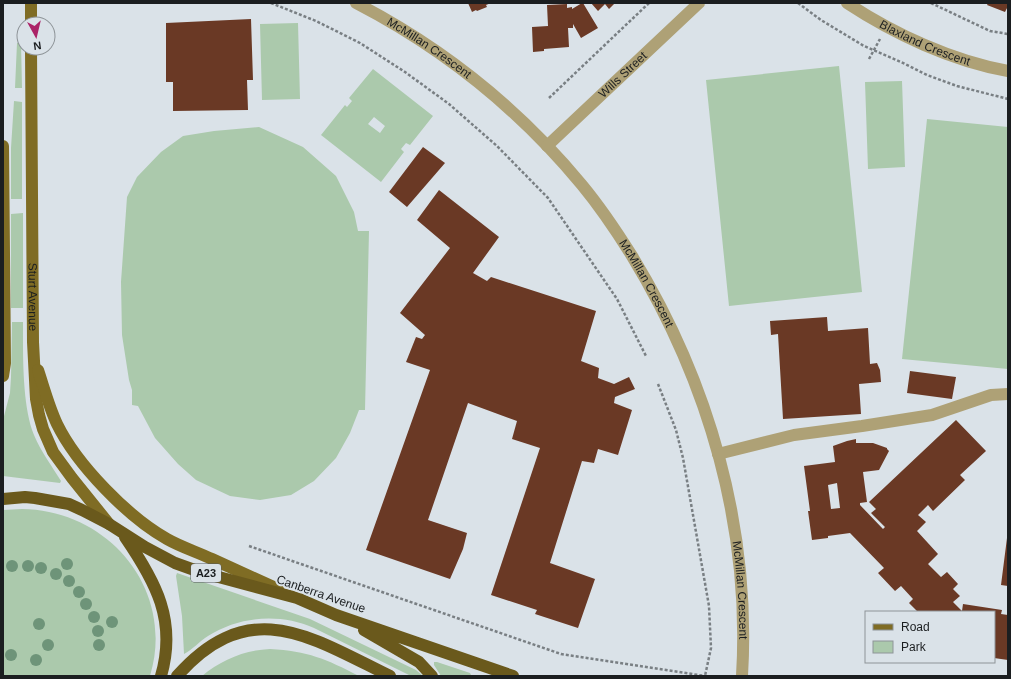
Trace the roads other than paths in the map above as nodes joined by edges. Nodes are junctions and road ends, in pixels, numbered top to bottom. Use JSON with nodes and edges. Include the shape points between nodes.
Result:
{"nodes":[{"id":1,"x":31,"y":3,"type":"edge"},
{"id":2,"x":356,"y":3,"type":"edge"},
{"id":3,"x":700,"y":3,"type":"edge"},
{"id":4,"x":847,"y":3,"type":"edge"},
{"id":5,"x":31,"y":16,"type":"edge"},
{"id":6,"x":31,"y":56,"type":"edge"},
{"id":7,"x":1008,"y":71,"type":"edge"},
{"id":8,"x":3,"y":146,"type":"edge"},
{"id":9,"x":547,"y":146,"type":"junction"},
{"id":10,"x":3,"y":206,"type":"edge"},
{"id":11,"x":33,"y":354,"type":"junction"},
{"id":12,"x":3,"y":376,"type":"edge"},
{"id":13,"x":1008,"y":394,"type":"edge"},
{"id":14,"x":718,"y":454,"type":"junction"},
{"id":15,"x":3,"y":499,"type":"edge"},
{"id":16,"x":109,"y":524,"type":"junction"},
{"id":17,"x":122,"y":533,"type":"junction"},
{"id":18,"x":297,"y":598,"type":"junction"},
{"id":19,"x":336,"y":615,"type":"junction"},
{"id":20,"x":161,"y":676,"type":"edge"},
{"id":21,"x":177,"y":676,"type":"edge"},
{"id":22,"x":390,"y":676,"type":"edge"},
{"id":23,"x":432,"y":676,"type":"edge"},
{"id":24,"x":513,"y":676,"type":"edge"},
{"id":25,"x":742,"y":676,"type":"edge"}],
"edges":[{"from":1,"to":5,"type":"main road"},
{"from":2,"to":9,"type":"street","name":"McMillan Crescent","via":[[400,27],[444,56],[490,93]]},
{"from":3,"to":9,"type":"street","name":"Wills Street"},
{"from":4,"to":7,"type":"street","name":"Blaxland Crescent","via":[[887,27],[936,49]]},
{"from":6,"to":11,"type":"main road","name":"Sturt Avenue"},
{"from":8,"to":10,"type":"main road"},
{"from":9,"to":14,"type":"street","name":"McMillan Crescent","via":[[595,202],[648,284],[686,360]]},
{"from":10,"to":12,"type":"main road"},
{"from":11,"to":16,"type":"main road","name":"Sturt Avenue","via":[[36,399],[47,440],[67,472]]},
{"from":11,"to":18,"type":"main road","via":[[53,416],[68,443],[89,471],[125,507],[167,539]]},
{"from":13,"to":14,"type":"street","via":[[987,396],[932,415],[794,435]]},
{"from":14,"to":25,"type":"street","name":"McMillan Crescent","via":[[731,505],[739,565]]},
{"from":15,"to":16,"type":"highway","name":"Canberra Avenue","number":"A23","via":[[25,497],[53,500],[69,504]]},
{"from":16,"to":17,"type":"highway","name":"Canberra Avenue","number":"A23"},
{"from":17,"to":18,"type":"highway","name":"Canberra Avenue","number":"A23","via":[[145,547],[200,572]]},
{"from":17,"to":20,"type":"highway","name":"Canberra Avenue","number":"A23","via":[[154,583],[166,622],[165,655]]},
{"from":18,"to":19,"type":"highway","name":"Canberra Avenue","number":"A23"},
{"from":19,"to":23,"type":"highway","via":[[419,662]]},
{"from":19,"to":24,"type":"highway","name":"Canberra Avenue","number":"A23"},
{"from":21,"to":22,"type":"highway","via":[[218,641],[237,633],[264,629],[289,631],[310,637]]}]}
